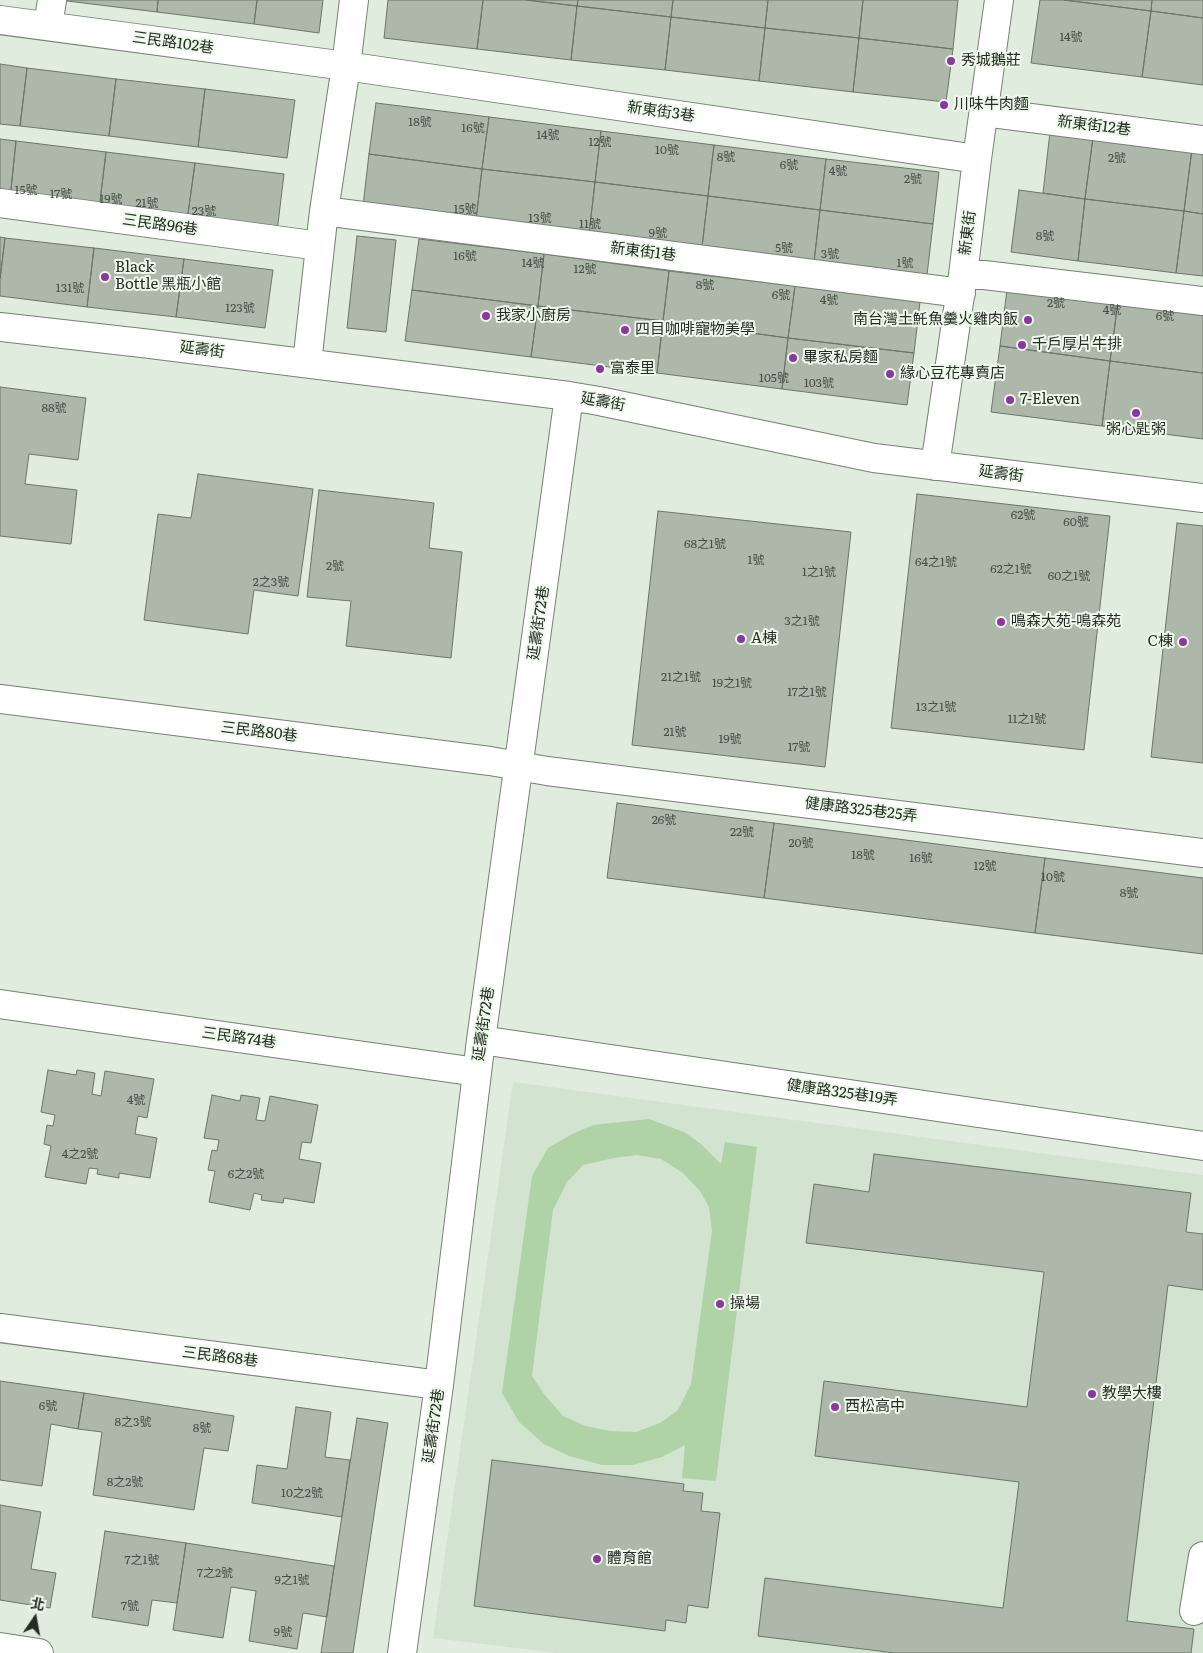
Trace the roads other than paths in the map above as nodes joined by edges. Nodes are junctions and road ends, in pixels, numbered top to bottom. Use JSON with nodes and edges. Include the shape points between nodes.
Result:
{"nodes":[{"id":1,"x":354,"y":0,"type":"edge"},
{"id":2,"x":999,"y":0,"type":"edge"},
{"id":3,"x":50,"y":13,"type":"edge"},
{"id":4,"x":0,"y":20,"type":"edge"},
{"id":5,"x":346,"y":66,"type":"junction"},
{"id":6,"x":984,"y":112,"type":"junction"},
{"id":7,"x":1203,"y":140,"type":"edge"},
{"id":8,"x":977,"y":158,"type":"junction"},
{"id":9,"x":0,"y":203,"type":"edge"},
{"id":10,"x":324,"y":211,"type":"junction"},
{"id":11,"x":320,"y":246,"type":"junction"},
{"id":12,"x":962,"y":284,"type":"junction"},
{"id":13,"x":1203,"y":301,"type":"edge"},
{"id":14,"x":0,"y":327,"type":"edge"},
{"id":15,"x":307,"y":363,"type":"junction"},
{"id":16,"x":569,"y":396,"type":"junction"},
{"id":17,"x":935,"y":466,"type":"junction"},
{"id":18,"x":1203,"y":498,"type":"edge"},
{"id":19,"x":0,"y":699,"type":"edge"},
{"id":20,"x":519,"y":765,"type":"junction"},
{"id":21,"x":1203,"y":853,"type":"edge"},
{"id":22,"x":0,"y":1004,"type":"edge"},
{"id":23,"x":481,"y":1040,"type":"junction"},
{"id":24,"x":477,"y":1072,"type":"junction"},
{"id":25,"x":1203,"y":1146,"type":"edge"},
{"id":26,"x":0,"y":1328,"type":"edge"},
{"id":27,"x":439,"y":1385,"type":"junction"},
{"id":28,"x":1203,"y":1556,"type":"edge"},
{"id":29,"x":1194,"y":1611,"type":"dead end"},
{"id":30,"x":0,"y":1647,"type":"edge"},
{"id":31,"x":39,"y":1653,"type":"edge"},
{"id":32,"x":402,"y":1653,"type":"edge"}],
"edges":[{"from":1,"to":5,"type":"street"},
{"from":2,"to":6,"type":"street","name":"新東街"},
{"from":3,"to":4,"type":"street","name":"三民路102巷"},
{"from":3,"to":5,"type":"street","name":"三民路102巷"},
{"from":5,"to":8,"type":"street","name":"新東街3巷"},
{"from":5,"to":10,"type":"street"},
{"from":6,"to":7,"type":"street","name":"新東街12巷"},
{"from":6,"to":8,"type":"street","name":"新東街"},
{"from":8,"to":12,"type":"street","name":"新東街"},
{"from":9,"to":11,"type":"street","name":"三民路96巷"},
{"from":10,"to":11,"type":"street"},
{"from":10,"to":12,"type":"street","name":"新東街1巷"},
{"from":11,"to":15,"type":"street"},
{"from":12,"to":13,"type":"street","name":"新東街1巷","via":[[984,275]]},
{"from":12,"to":17,"type":"street","name":"新東街"},
{"from":14,"to":15,"type":"street","name":"延壽街"},
{"from":15,"to":16,"type":"street","name":"延壽街"},
{"from":16,"to":17,"type":"street","name":"延壽街","via":[[874,458]]},
{"from":16,"to":20,"type":"street","name":"延壽街72巷"},
{"from":17,"to":18,"type":"street","name":"延壽街"},
{"from":19,"to":20,"type":"street","name":"三民路80巷"},
{"from":20,"to":21,"type":"street","name":"健康路325巷25弄"},
{"from":20,"to":23,"type":"street","name":"延壽街72巷"},
{"from":22,"to":24,"type":"street","name":"三民路74巷"},
{"from":23,"to":24,"type":"street","name":"延壽街72巷"},
{"from":23,"to":25,"type":"street","name":"健康路325巷19弄"},
{"from":24,"to":27,"type":"street","name":"延壽街72巷"},
{"from":26,"to":27,"type":"street","name":"三民路68巷"},
{"from":27,"to":32,"type":"street","name":"延壽街72巷"},
{"from":28,"to":29,"type":"street"},
{"from":30,"to":31,"type":"street"}]}
